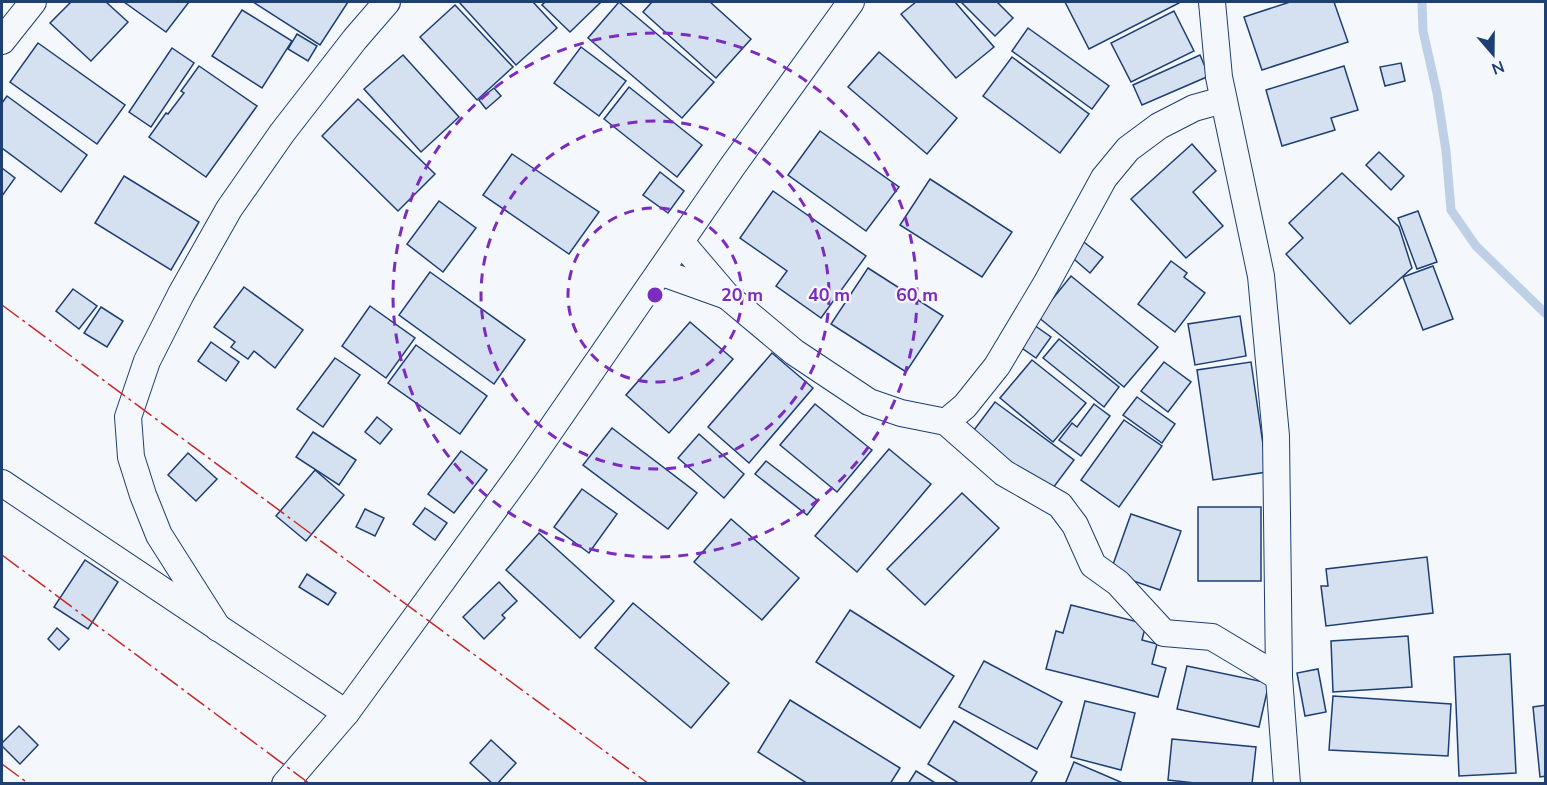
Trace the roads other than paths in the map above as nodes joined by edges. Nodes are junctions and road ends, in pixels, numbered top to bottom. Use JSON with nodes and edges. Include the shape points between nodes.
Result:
{"nodes":[{"id":1,"x":33,"y":2,"type":"edge"},
{"id":2,"x":387,"y":2,"type":"edge"},
{"id":3,"x":851,"y":2,"type":"edge"},
{"id":4,"x":1212,"y":2,"type":"edge"},
{"id":5,"x":2,"y":41,"type":"edge"},
{"id":6,"x":1223,"y":100,"type":"junction"},
{"id":7,"x":681,"y":242,"type":"junction"},
{"id":8,"x":660,"y":272,"type":"junction"},
{"id":9,"x":727,"y":296,"type":"junction"},
{"id":10,"x":946,"y":422,"type":"junction"},
{"id":11,"x":2,"y":483,"type":"edge"},
{"id":12,"x":218,"y":628,"type":"junction"},
{"id":13,"x":1279,"y":677,"type":"junction"},
{"id":14,"x":346,"y":713,"type":"junction"},
{"id":15,"x":285,"y":783,"type":"edge"},
{"id":16,"x":1287,"y":783,"type":"edge"}],
"edges":[{"from":1,"to":5,"type":"street"},
{"from":2,"to":12,"type":"street","via":[[282,133],[229,209],[147,361],[128,417],[131,457],[159,535]]},
{"from":3,"to":7,"type":"street"},
{"from":4,"to":6,"type":"street"},
{"from":6,"to":10,"type":"street","via":[[1194,108],[1159,126],[1128,149],[1104,178],[997,366],[965,406]]},
{"from":6,"to":13,"type":"street","via":[[1262,276],[1276,436]]},
{"from":7,"to":8,"type":"street"},
{"from":7,"to":9,"type":"street"},
{"from":8,"to":9,"type":"street"},
{"from":8,"to":14,"type":"street","via":[[525,467]]},
{"from":9,"to":10,"type":"street","via":[[794,352],[869,402]]},
{"from":10,"to":13,"type":"street","via":[[1004,472],[1060,505],[1075,525],[1093,565],[1118,584],[1164,633],[1212,636]]},
{"from":11,"to":12,"type":"street"},
{"from":12,"to":14,"type":"street"},
{"from":13,"to":16,"type":"street"},
{"from":14,"to":15,"type":"street"}]}
